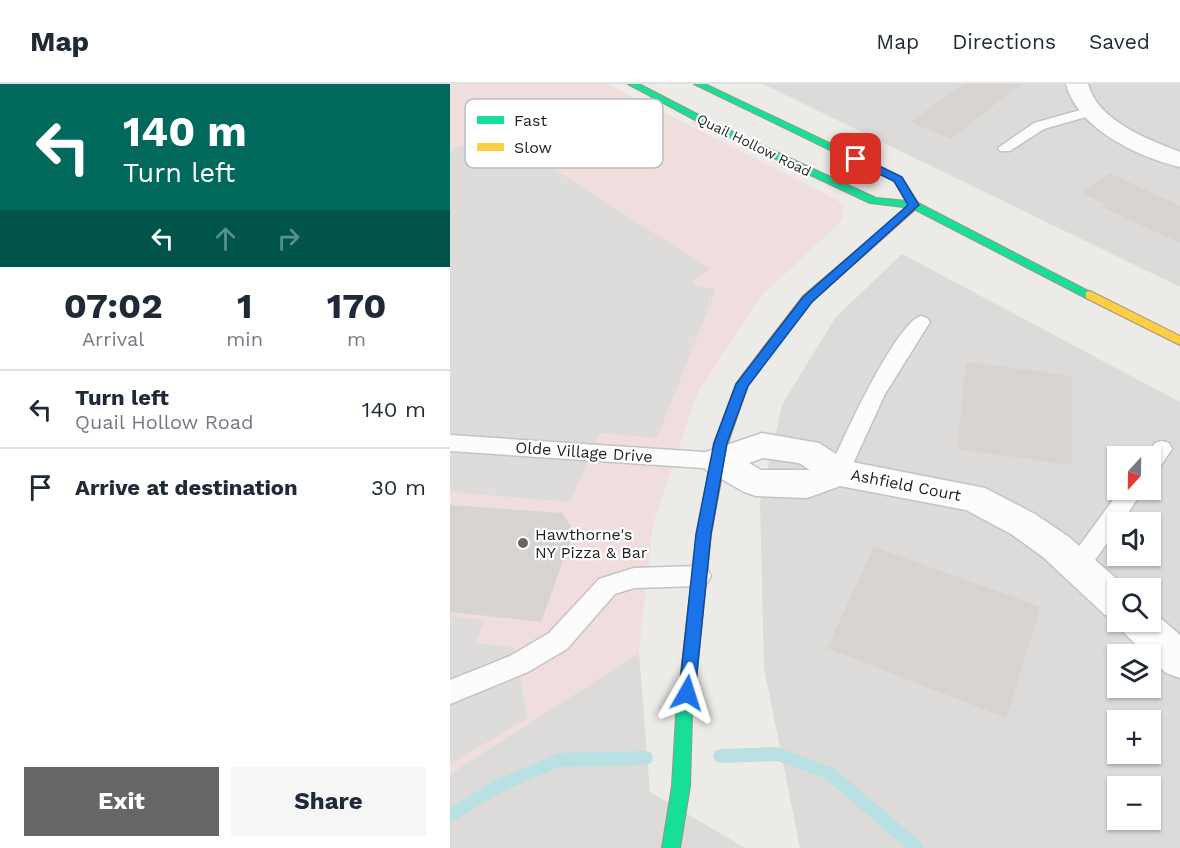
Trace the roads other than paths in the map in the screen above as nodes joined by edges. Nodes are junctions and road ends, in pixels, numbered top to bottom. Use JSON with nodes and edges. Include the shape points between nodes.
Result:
{"nodes":[{"id":1,"x":632,"y":84,"type":"edge"},
{"id":2,"x":698,"y":84,"type":"edge"},
{"id":3,"x":1077,"y":84,"type":"edge"},
{"id":4,"x":661,"y":99,"type":"edge"},
{"id":5,"x":663,"y":100,"type":"edge"},
{"id":6,"x":1091,"y":111,"type":"junction"},
{"id":7,"x":1005,"y":148,"type":"dead end"},
{"id":8,"x":1180,"y":160,"type":"edge"},
{"id":9,"x":914,"y":205,"type":"junction"},
{"id":10,"x":921,"y":322,"type":"dead end"},
{"id":11,"x":1180,"y":341,"type":"edge"},
{"id":12,"x":450,"y":443,"type":"edge"},
{"id":13,"x":718,"y":461,"type":"junction"},
{"id":14,"x":839,"y":473,"type":"junction"},
{"id":15,"x":1125,"y":500,"type":"edge"},
{"id":16,"x":1077,"y":567,"type":"junction"},
{"id":17,"x":699,"y":576,"type":"junction"},
{"id":18,"x":1107,"y":593,"type":"edge"},
{"id":19,"x":1149,"y":632,"type":"edge"},
{"id":20,"x":1180,"y":660,"type":"edge"},
{"id":21,"x":450,"y":692,"type":"edge"},
{"id":22,"x":671,"y":848,"type":"edge"}],
"edges":[{"from":1,"to":4,"type":"main road","name":"Quail Hollow Road"},
{"from":2,"to":9,"type":"main road","name":"Quail Hollow Road","via":[[898,179]]},
{"from":3,"to":6,"type":"street","via":[[1077,92]]},
{"from":5,"to":9,"type":"main road","name":"Quail Hollow Road","via":[[874,201]]},
{"from":6,"to":7,"type":"lane","via":[[1039,126]]},
{"from":6,"to":8,"type":"street","via":[[1111,128]]},
{"from":9,"to":11,"type":"main road","name":"Quail Hollow Road"},
{"from":9,"to":13,"type":"main road","via":[[807,299],[742,384]]},
{"from":10,"to":14,"type":"lane","via":[[889,366],[858,424]]},
{"from":12,"to":13,"type":"lane","name":"Olde Village Drive"},
{"from":13,"to":14,"type":"street","name":"Ashfield Court","via":[[756,483],[807,485]]},
{"from":13,"to":17,"type":"main road"},
{"from":14,"to":16,"type":"street","name":"Ashfield Court","via":[[973,498],[1023,524]]},
{"from":15,"to":16,"type":"lane"},
{"from":16,"to":18,"type":"street","name":"Ashfield Court"},
{"from":17,"to":21,"type":"lane","via":[[634,578],[607,586],[558,641],[519,664]]},
{"from":17,"to":22,"type":"main road","via":[[681,786]]},
{"from":19,"to":20,"type":"street"}]}
